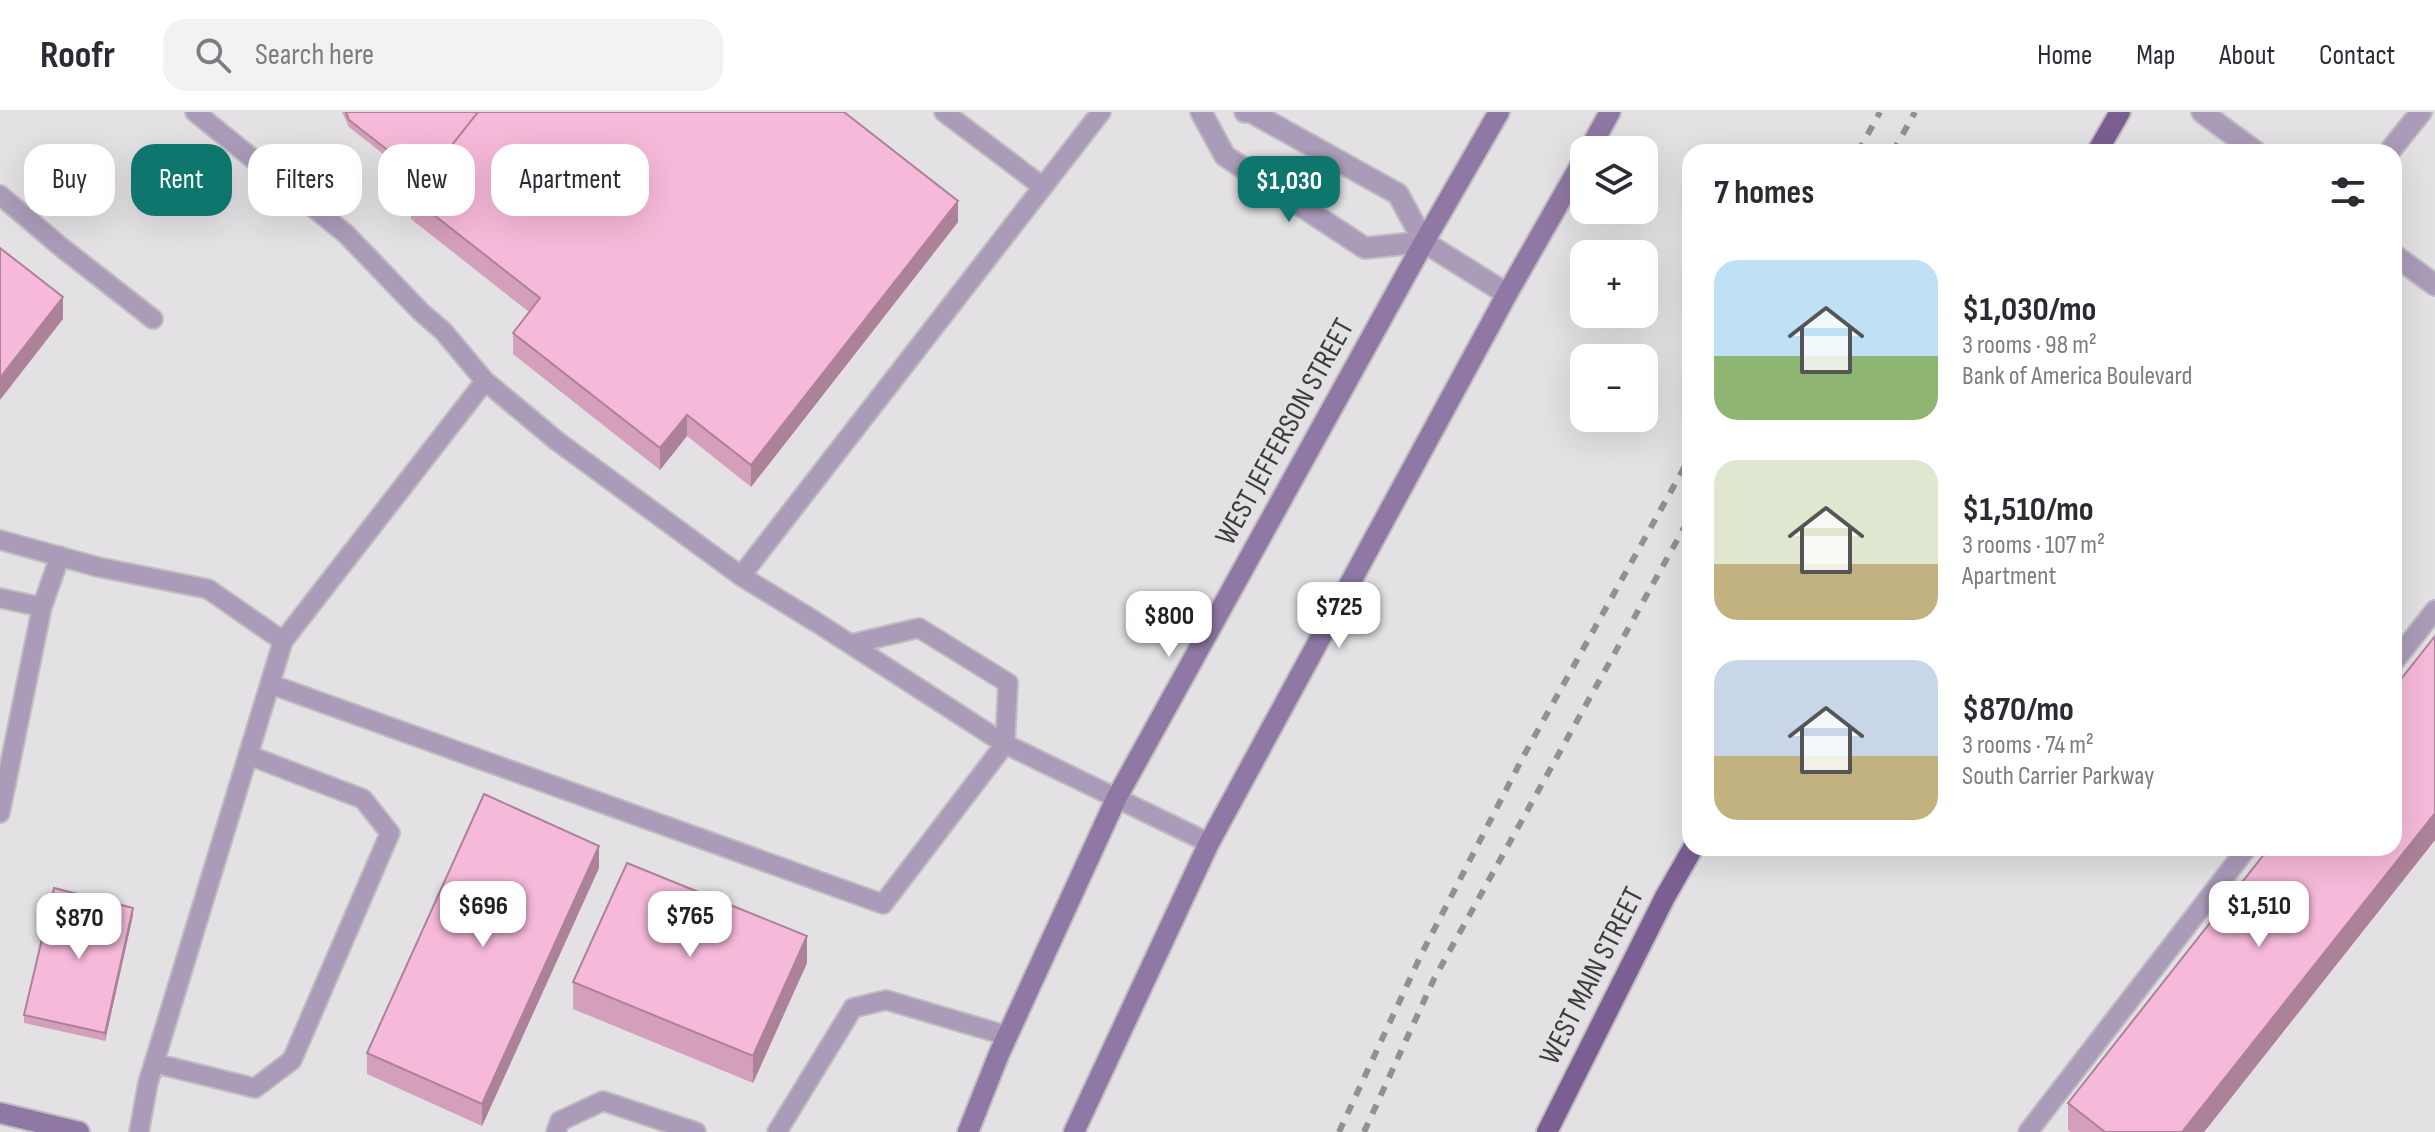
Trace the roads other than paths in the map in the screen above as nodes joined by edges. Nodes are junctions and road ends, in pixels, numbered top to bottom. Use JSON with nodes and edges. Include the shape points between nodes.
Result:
{"nodes":[{"id":1,"x":195,"y":112,"type":"edge"},
{"id":2,"x":944,"y":112,"type":"edge"},
{"id":3,"x":1101,"y":112,"type":"edge"},
{"id":4,"x":1201,"y":112,"type":"edge"},
{"id":5,"x":1245,"y":112,"type":"edge"},
{"id":6,"x":1499,"y":112,"type":"edge"},
{"id":7,"x":1610,"y":112,"type":"edge"},
{"id":8,"x":2120,"y":112,"type":"edge"},
{"id":9,"x":2202,"y":112,"type":"edge"},
{"id":10,"x":2421,"y":112,"type":"edge"},
{"id":11,"x":1597,"y":136,"type":"edge"},
{"id":12,"x":2102,"y":144,"type":"edge"},
{"id":13,"x":2245,"y":144,"type":"edge"},
{"id":14,"x":2395,"y":144,"type":"edge"},
{"id":15,"x":1570,"y":184,"type":"edge"},
{"id":16,"x":1043,"y":187,"type":"junction"},
{"id":17,"x":0,"y":195,"type":"edge"},
{"id":18,"x":1424,"y":242,"type":"junction"},
{"id":19,"x":2402,"y":261,"type":"edge"},
{"id":20,"x":2435,"y":285,"type":"edge"},
{"id":21,"x":1507,"y":294,"type":"junction"},
{"id":22,"x":153,"y":319,"type":"dead end"},
{"id":23,"x":485,"y":381,"type":"junction"},
{"id":24,"x":0,"y":540,"type":"edge"},
{"id":25,"x":60,"y":556,"type":"junction"},
{"id":26,"x":741,"y":576,"type":"junction"},
{"id":27,"x":0,"y":598,"type":"edge"},
{"id":28,"x":42,"y":607,"type":"junction"},
{"id":29,"x":2435,"y":610,"type":"edge"},
{"id":30,"x":283,"y":641,"type":"junction"},
{"id":31,"x":851,"y":644,"type":"junction"},
{"id":32,"x":2402,"y":652,"type":"edge"},
{"id":33,"x":270,"y":684,"type":"junction"},
{"id":34,"x":1005,"y":744,"type":"junction"},
{"id":35,"x":248,"y":755,"type":"junction"},
{"id":36,"x":1117,"y":797,"type":"junction"},
{"id":37,"x":0,"y":813,"type":"edge"},
{"id":38,"x":1209,"y":843,"type":"junction"},
{"id":39,"x":1688,"y":856,"type":"edge"},
{"id":40,"x":2241,"y":856,"type":"edge"},
{"id":41,"x":1008,"y":1036,"type":"junction"},
{"id":42,"x":154,"y":1063,"type":"junction"},
{"id":43,"x":0,"y":1113,"type":"edge"},
{"id":44,"x":79,"y":1132,"type":"edge"},
{"id":45,"x":139,"y":1132,"type":"edge"},
{"id":46,"x":556,"y":1132,"type":"edge"},
{"id":47,"x":696,"y":1132,"type":"edge"},
{"id":48,"x":777,"y":1132,"type":"edge"},
{"id":49,"x":968,"y":1132,"type":"edge"},
{"id":50,"x":1074,"y":1132,"type":"edge"},
{"id":51,"x":1547,"y":1132,"type":"edge"},
{"id":52,"x":2028,"y":1132,"type":"edge"}],
"edges":[{"from":1,"to":23,"type":"lane","via":[[346,234]]},
{"from":2,"to":16,"type":"lane"},
{"from":3,"to":16,"type":"lane"},
{"from":4,"to":18,"type":"street","via":[[1225,156],[1365,248]]},
{"from":5,"to":18,"type":"street","via":[[1398,194]]},
{"from":6,"to":18,"type":"main road","name":"WEST JEFFERSON STREET"},
{"from":7,"to":11,"type":"main road"},
{"from":8,"to":12,"type":"main road"},
{"from":9,"to":13,"type":"street"},
{"from":10,"to":14,"type":"street"},
{"from":15,"to":21,"type":"main road"},
{"from":16,"to":26,"type":"lane"},
{"from":17,"to":22,"type":"lane"},
{"from":18,"to":21,"type":"street"},
{"from":18,"to":36,"type":"main road","name":"WEST JEFFERSON STREET"},
{"from":19,"to":20,"type":"street"},
{"from":21,"to":38,"type":"main road"},
{"from":23,"to":26,"type":"lane","via":[[557,441]]},
{"from":23,"to":30,"type":"lane"},
{"from":24,"to":25,"type":"lane"},
{"from":25,"to":28,"type":"lane"},
{"from":25,"to":30,"type":"lane","via":[[208,589]]},
{"from":26,"to":31,"type":"lane"},
{"from":27,"to":28,"type":"lane"},
{"from":28,"to":37,"type":"lane"},
{"from":29,"to":32,"type":"lane"},
{"from":30,"to":33,"type":"lane"},
{"from":31,"to":34,"type":"lane"},
{"from":31,"to":34,"type":"lane","via":[[919,628],[1008,683]]},
{"from":33,"to":34,"type":"lane","via":[[883,904]]},
{"from":33,"to":35,"type":"lane"},
{"from":34,"to":36,"type":"lane"},
{"from":35,"to":42,"type":"lane"},
{"from":35,"to":42,"type":"lane","via":[[363,799],[390,833],[292,1060],[255,1088]]},
{"from":36,"to":38,"type":"lane"},
{"from":36,"to":41,"type":"main road","name":"WEST JEFFERSON STREET"},
{"from":38,"to":50,"type":"main road"},
{"from":39,"to":51,"type":"main road","name":"WEST MAIN STREET"},
{"from":40,"to":52,"type":"lane"},
{"from":41,"to":48,"type":"lane","via":[[886,1000],[853,1008]]},
{"from":41,"to":49,"type":"main road","name":"WEST JEFFERSON STREET"},
{"from":42,"to":45,"type":"lane"},
{"from":43,"to":44,"type":"main road"},
{"from":46,"to":47,"type":"lane","via":[[560,1121],[603,1101]]}]}
